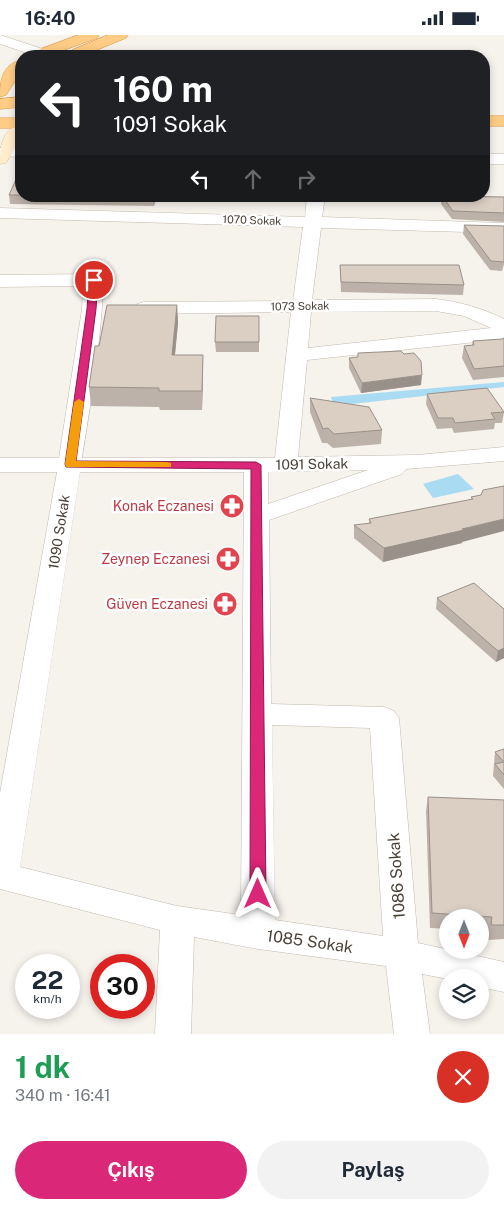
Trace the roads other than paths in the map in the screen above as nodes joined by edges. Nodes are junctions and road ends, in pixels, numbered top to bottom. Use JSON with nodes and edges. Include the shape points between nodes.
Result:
{"nodes":[{"id":1,"x":121,"y":35,"type":"edge"},
{"id":2,"x":0,"y":39,"type":"edge"},
{"id":3,"x":86,"y":47,"type":"edge"},
{"id":4,"x":16,"y":50,"type":"edge"},
{"id":5,"x":70,"y":50,"type":"edge"},
{"id":6,"x":0,"y":53,"type":"edge"},
{"id":7,"x":15,"y":56,"type":"edge"},
{"id":8,"x":15,"y":64,"type":"edge"},
{"id":9,"x":15,"y":69,"type":"edge"},
{"id":10,"x":0,"y":71,"type":"edge"},
{"id":11,"x":0,"y":92,"type":"edge"},
{"id":12,"x":490,"y":121,"type":"edge"},
{"id":13,"x":504,"y":121,"type":"edge"},
{"id":14,"x":0,"y":123,"type":"edge"},
{"id":15,"x":15,"y":124,"type":"edge"},
{"id":16,"x":490,"y":130,"type":"edge"},
{"id":17,"x":504,"y":130,"type":"edge"},
{"id":18,"x":15,"y":134,"type":"edge"},
{"id":19,"x":12,"y":152,"type":"edge"},
{"id":20,"x":490,"y":159,"type":"edge"},
{"id":21,"x":504,"y":159,"type":"edge"},
{"id":22,"x":316,"y":202,"type":"edge"},
{"id":23,"x":0,"y":213,"type":"edge"},
{"id":24,"x":314,"y":221,"type":"junction"},
{"id":25,"x":504,"y":228,"type":"edge"},
{"id":26,"x":0,"y":281,"type":"edge"},
{"id":27,"x":302,"y":306,"type":"junction"},
{"id":28,"x":111,"y":309,"type":"junction"},
{"id":29,"x":504,"y":327,"type":"edge"},
{"id":30,"x":504,"y":333,"type":"edge"},
{"id":31,"x":297,"y":355,"type":"junction"},
{"id":32,"x":504,"y":454,"type":"edge"},
{"id":33,"x":418,"y":462,"type":"junction"},
{"id":34,"x":70,"y":464,"type":"junction"},
{"id":35,"x":286,"y":464,"type":"junction"},
{"id":36,"x":0,"y":465,"type":"edge"},
{"id":37,"x":256,"y":465,"type":"junction"},
{"id":38,"x":257,"y":515,"type":"junction"},
{"id":39,"x":259,"y":715,"type":"junction"},
{"id":40,"x":1,"y":876,"type":"edge"},
{"id":41,"x":177,"y":920,"type":"junction"},
{"id":42,"x":258,"y":934,"type":"junction"},
{"id":43,"x":402,"y":954,"type":"junction"},
{"id":44,"x":504,"y":977,"type":"edge"},
{"id":45,"x":174,"y":1034,"type":"edge"},
{"id":46,"x":412,"y":1034,"type":"edge"}],
"edges":[{"from":1,"to":3,"type":"highway"},
{"from":2,"to":4,"type":"street"},
{"from":3,"to":5,"type":"highway"},
{"from":6,"to":7,"type":"street"},
{"from":8,"to":10,"type":"highway"},
{"from":9,"to":11,"type":"highway"},
{"from":12,"to":13,"type":"highway"},
{"from":14,"to":15,"type":"highway"},
{"from":16,"to":17,"type":"highway"},
{"from":18,"to":19,"type":"main road"},
{"from":20,"to":21,"type":"street"},
{"from":22,"to":24,"type":"street"},
{"from":23,"to":24,"type":"street","name":"1070 Sokak"},
{"from":24,"to":25,"type":"street","name":"1070 Sokak"},
{"from":24,"to":27,"type":"street"},
{"from":26,"to":28,"type":"street","name":"1090 Sokak","via":[[94,280]]},
{"from":27,"to":28,"type":"street","name":"1073 Sokak"},
{"from":27,"to":29,"type":"street","name":"1073 Sokak","via":[[452,306],[481,315]]},
{"from":27,"to":31,"type":"street"},
{"from":28,"to":34,"type":"street","name":"1090 Sokak"},
{"from":30,"to":31,"type":"street"},
{"from":31,"to":35,"type":"street"},
{"from":32,"to":33,"type":"street","name":"1091 Sokak"},
{"from":33,"to":35,"type":"street","name":"1091 Sokak"},
{"from":33,"to":38,"type":"street"},
{"from":34,"to":36,"type":"street","name":"1091 Sokak"},
{"from":34,"to":37,"type":"street","name":"1091 Sokak"},
{"from":34,"to":40,"type":"street","name":"1090 Sokak"},
{"from":35,"to":37,"type":"street","name":"1091 Sokak"},
{"from":37,"to":38,"type":"street"},
{"from":38,"to":39,"type":"street"},
{"from":39,"to":42,"type":"street"},
{"from":39,"to":43,"type":"street","name":"1086 Sokak","via":[[384,718]]},
{"from":40,"to":41,"type":"street","name":"1085 Sokak"},
{"from":41,"to":42,"type":"street","name":"1085 Sokak"},
{"from":41,"to":45,"type":"street"},
{"from":42,"to":43,"type":"street","name":"1085 Sokak"},
{"from":43,"to":44,"type":"street","name":"1085 Sokak"},
{"from":43,"to":46,"type":"street","name":"1086 Sokak"}]}
